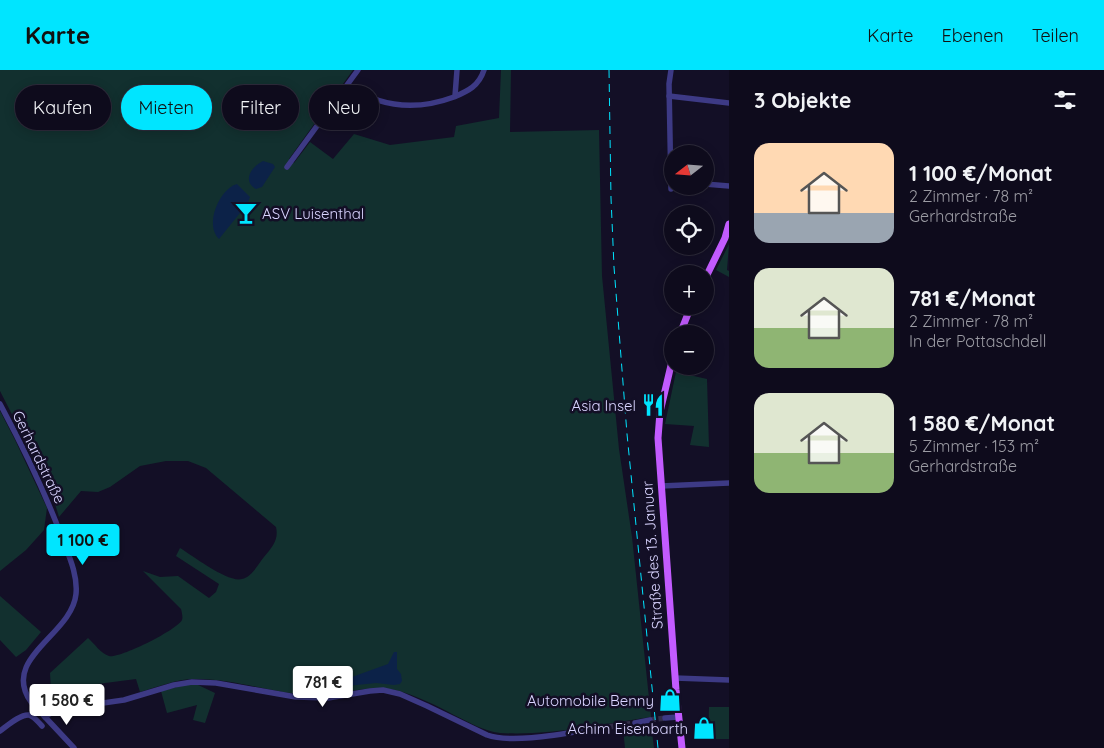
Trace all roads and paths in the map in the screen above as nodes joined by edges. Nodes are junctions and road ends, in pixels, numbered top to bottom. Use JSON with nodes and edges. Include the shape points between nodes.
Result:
{"nodes":[{"id":1,"x":358,"y":70,"type":"edge"},
{"id":2,"x":456,"y":70,"type":"edge"},
{"id":3,"x":484,"y":70,"type":"edge"},
{"id":4,"x":671,"y":70,"type":"edge"},
{"id":5,"x":348,"y":85,"type":"edge"},
{"id":6,"x":455,"y":96,"type":"junction"},
{"id":7,"x":669,"y":96,"type":"junction"},
{"id":8,"x":379,"y":101,"type":"edge"},
{"id":9,"x":729,"y":103,"type":"edge"},
{"id":10,"x":315,"y":130,"type":"edge"},
{"id":11,"x":671,"y":145,"type":"edge"},
{"id":12,"x":287,"y":167,"type":"dead end"},
{"id":13,"x":714,"y":185,"type":"edge"},
{"id":14,"x":729,"y":186,"type":"edge"},
{"id":15,"x":729,"y":224,"type":"edge"},
{"id":16,"x":712,"y":265,"type":"edge"},
{"id":17,"x":669,"y":375,"type":"edge"},
{"id":18,"x":0,"y":404,"type":"edge"},
{"id":19,"x":729,"y":483,"type":"edge"},
{"id":20,"x":661,"y":486,"type":"junction"},
{"id":21,"x":675,"y":678,"type":"junction"},
{"id":22,"x":729,"y":680,"type":"edge"},
{"id":23,"x":678,"y":716,"type":"junction"},
{"id":24,"x":45,"y":717,"type":"junction"},
{"id":25,"x":665,"y":718,"type":"tunnel mouth"},
{"id":26,"x":650,"y":720,"type":"tunnel mouth"},
{"id":27,"x":635,"y":723,"type":"tunnel mouth"},
{"id":28,"x":42,"y":726,"type":"dead end"},
{"id":29,"x":608,"y":727,"type":"tunnel mouth"},
{"id":30,"x":0,"y":731,"type":"edge"},
{"id":31,"x":74,"y":748,"type":"edge"},
{"id":32,"x":682,"y":748,"type":"edge"}],
"edges":[{"from":1,"to":5,"type":"street"},
{"from":2,"to":6,"type":"street"},
{"from":3,"to":6,"type":"street","via":[[471,89]]},
{"from":4,"to":7,"type":"street"},
{"from":6,"to":8,"type":"street","via":[[432,104],[405,106]]},
{"from":7,"to":9,"type":"street"},
{"from":7,"to":11,"type":"street"},
{"from":10,"to":12,"type":"street"},
{"from":13,"to":14,"type":"street"},
{"from":15,"to":16,"type":"main road"},
{"from":17,"to":20,"type":"main road","name":"Straße des 13. Januar","via":[[658,421]]},
{"from":18,"to":24,"type":"street","name":"Gerhardstraße","via":[[49,505],[76,580],[75,598],[69,615],[30,656],[22,672],[26,694]]},
{"from":19,"to":20,"type":"street"},
{"from":20,"to":21,"type":"main road","name":"Straße des 13. Januar"},
{"from":21,"to":22,"type":"street"},
{"from":21,"to":23,"type":"main road","name":"Straße des 13. Januar"},
{"from":23,"to":25,"type":"street"},
{"from":23,"to":32,"type":"main road","name":"Straße des 13. Januar"},
{"from":24,"to":29,"type":"street","via":[[57,710],[124,700],[174,685],[201,682],[296,698],[383,690],[400,694],[500,739]]},
{"from":24,"to":31,"type":"street","name":"Gerhardstraße"},
{"from":26,"to":27,"type":"street"},
{"from":28,"to":30,"type":"street","via":[[27,715]]}]}
